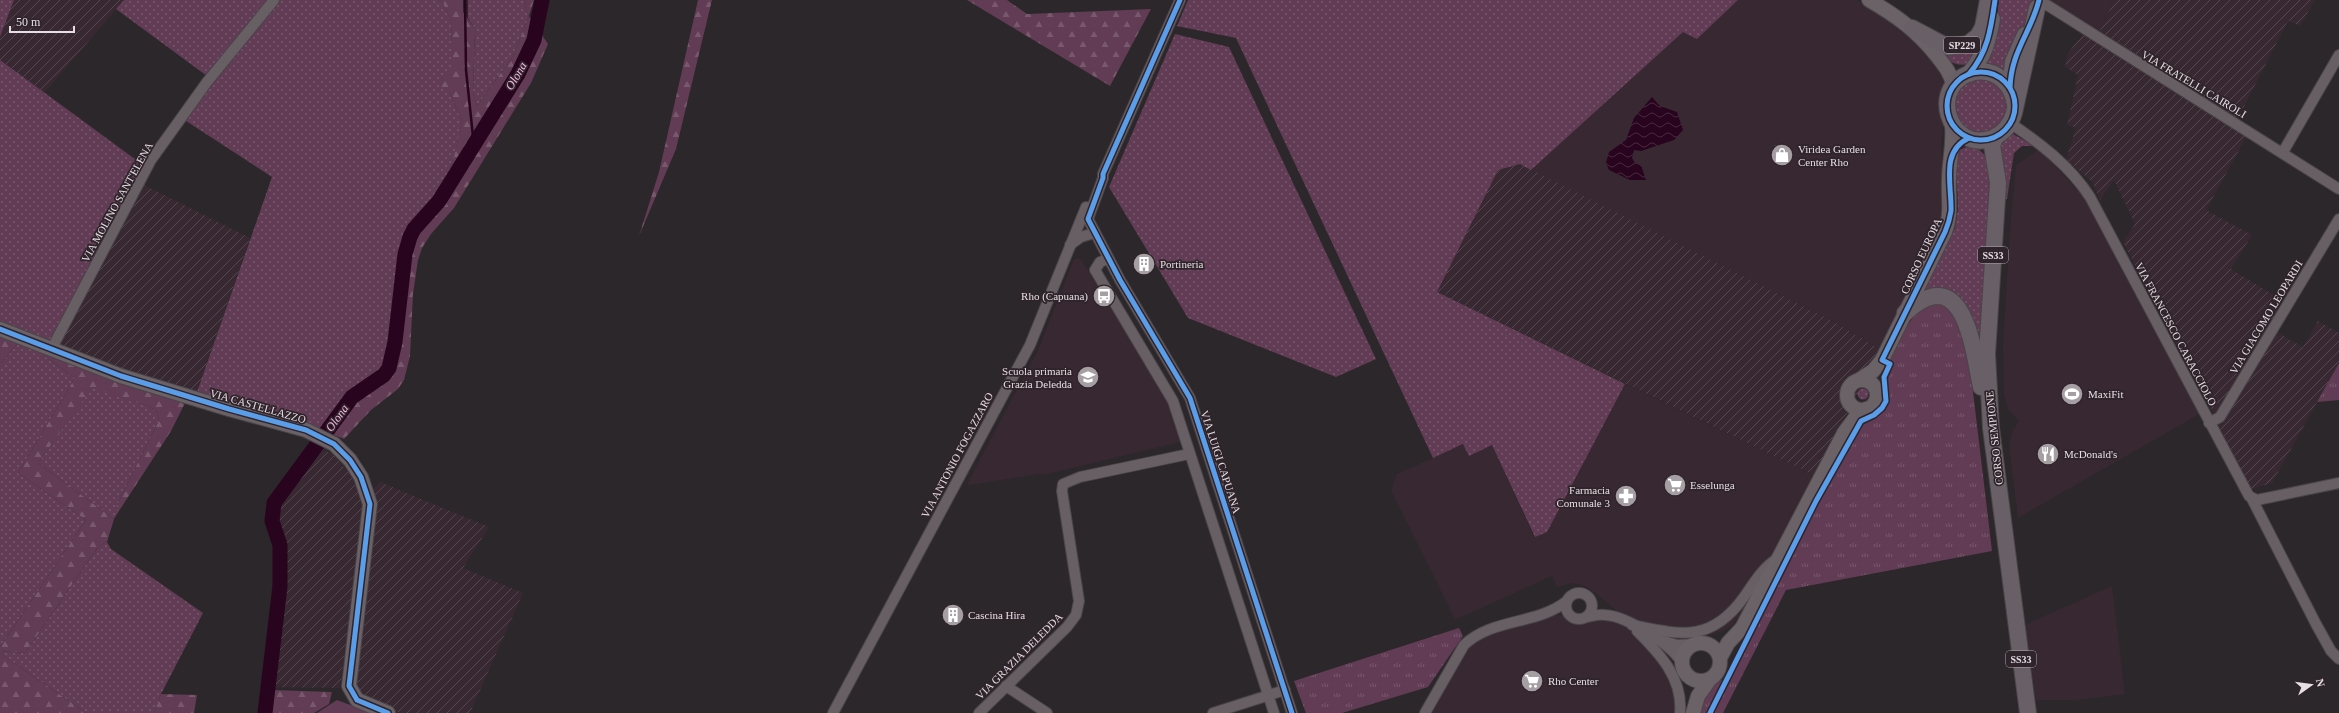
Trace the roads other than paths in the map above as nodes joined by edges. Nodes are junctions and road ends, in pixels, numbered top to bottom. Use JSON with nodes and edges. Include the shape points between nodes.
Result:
{"nodes":[{"id":1,"x":274,"y":0,"type":"edge"},
{"id":2,"x":1180,"y":0,"type":"edge"},
{"id":3,"x":1869,"y":0,"type":"edge"},
{"id":4,"x":1988,"y":0,"type":"edge"},
{"id":5,"x":1995,"y":0,"type":"edge"},
{"id":6,"x":2038,"y":4,"type":"edge"},
{"id":7,"x":1912,"y":28,"type":"junction"},
{"id":8,"x":2339,"y":55,"type":"edge"},
{"id":9,"x":1963,"y":78,"type":"junction"},
{"id":10,"x":2010,"y":88,"type":"junction"},
{"id":11,"x":2015,"y":105,"type":"junction"},
{"id":12,"x":2010,"y":123,"type":"junction"},
{"id":13,"x":1952,"y":125,"type":"junction"},
{"id":14,"x":1996,"y":136,"type":"junction"},
{"id":15,"x":1974,"y":139,"type":"junction"},
{"id":16,"x":2283,"y":152,"type":"junction"},
{"id":17,"x":1950,"y":160,"type":"junction"},
{"id":18,"x":1995,"y":162,"type":"junction"},
{"id":19,"x":1103,"y":174,"type":"junction"},
{"id":20,"x":2339,"y":189,"type":"edge"},
{"id":21,"x":2339,"y":218,"type":"edge"},
{"id":22,"x":1094,"y":233,"type":"junction"},
{"id":23,"x":1070,"y":245,"type":"junction"},
{"id":24,"x":1108,"y":259,"type":"junction"},
{"id":25,"x":1906,"y":313,"type":"junction"},
{"id":26,"x":0,"y":329,"type":"edge"},
{"id":27,"x":52,"y":348,"type":"junction"},
{"id":28,"x":1882,"y":360,"type":"junction"},
{"id":29,"x":1859,"y":380,"type":"junction"},
{"id":30,"x":1878,"y":394,"type":"junction"},
{"id":31,"x":1848,"y":399,"type":"junction"},
{"id":32,"x":1866,"y":409,"type":"junction"},
{"id":33,"x":2209,"y":423,"type":"junction"},
{"id":34,"x":1991,"y":428,"type":"junction"},
{"id":35,"x":1843,"y":436,"type":"junction"},
{"id":36,"x":1189,"y":454,"type":"junction"},
{"id":37,"x":2339,"y":483,"type":"edge"},
{"id":38,"x":2252,"y":499,"type":"junction"},
{"id":39,"x":1781,"y":556,"type":"junction"},
{"id":40,"x":1588,"y":596,"type":"junction"},
{"id":41,"x":1567,"y":600,"type":"junction"},
{"id":42,"x":1542,"y":615,"type":"junction"},
{"id":43,"x":1614,"y":617,"type":"junction"},
{"id":44,"x":1573,"y":618,"type":"junction"},
{"id":45,"x":1587,"y":618,"type":"junction"},
{"id":46,"x":1745,"y":620,"type":"junction"},
{"id":47,"x":1632,"y":625,"type":"junction"},
{"id":48,"x":1659,"y":639,"type":"junction"},
{"id":49,"x":1701,"y":644,"type":"junction"},
{"id":50,"x":1720,"y":658,"type":"junction"},
{"id":51,"x":2339,"y":659,"type":"edge"},
{"id":52,"x":1684,"y":669,"type":"junction"},
{"id":53,"x":1710,"y":679,"type":"junction"},
{"id":54,"x":1006,"y":686,"type":"junction"},
{"id":55,"x":1284,"y":690,"type":"junction"},
{"id":56,"x":1268,"y":695,"type":"junction"},
{"id":57,"x":1693,"y":711,"type":"edge"},
{"id":58,"x":388,"y":713,"type":"edge"},
{"id":59,"x":833,"y":713,"type":"edge"},
{"id":60,"x":979,"y":713,"type":"edge"},
{"id":61,"x":1047,"y":713,"type":"edge"},
{"id":62,"x":1213,"y":713,"type":"edge"},
{"id":63,"x":1274,"y":713,"type":"edge"},
{"id":64,"x":1292,"y":713,"type":"edge"},
{"id":65,"x":1425,"y":713,"type":"edge"},
{"id":66,"x":1680,"y":713,"type":"edge"},
{"id":67,"x":2028,"y":713,"type":"edge"}],
"edges":[{"from":1,"to":27,"type":"street","name":"VIA MOLINO SANT'ELENA","via":[[207,82],[151,160]]},
{"from":2,"to":19,"type":"street"},
{"from":3,"to":7,"type":"main road","number":"SP229"},
{"from":4,"to":7,"type":"main road","number":"SP229","via":[[1983,27],[1978,36],[1968,44],[1948,47]]},
{"from":5,"to":9,"type":"main road","via":[[1985,51]]},
{"from":6,"to":10,"type":"main road","via":[[2016,52]]},
{"from":6,"to":11,"type":"main road"},
{"from":6,"to":16,"type":"street","name":"VIA FRATELLI CAIROLI","via":[[2047,5]]},
{"from":7,"to":9,"type":"main road","number":"SP229","via":[[1938,58]]},
{"from":8,"to":16,"type":"street"},
{"from":9,"to":10,"type":"main road","via":[[1978,72],[1992,74],[2001,78]]},
{"from":9,"to":13,"type":"main road","via":[[1947,105]]},
{"from":10,"to":11,"type":"main road"},
{"from":11,"to":12,"type":"main road"},
{"from":12,"to":14,"type":"main road"},
{"from":12,"to":33,"type":"street","name":"VIA FRANCESCO CARACCIOLO","via":[[2039,143],[2083,186]]},
{"from":13,"to":15,"type":"main road","via":[[1959,132]]},
{"from":13,"to":17,"type":"main road","name":"CORSO EUROPA","via":[[1953,144]]},
{"from":14,"to":15,"type":"main road"},
{"from":14,"to":18,"type":"main road","name":"CORSO SEMPIONE","number":"SS33","via":[[1992,145]]},
{"from":15,"to":17,"type":"main road","via":[[1957,146]]},
{"from":15,"to":18,"type":"main road","name":"CORSO SEMPIONE","number":"SS33","via":[[1988,148]]},
{"from":16,"to":20,"type":"street","name":"VIA FRATELLI CAIROLI"},
{"from":17,"to":25,"type":"main road","name":"CORSO EUROPA","via":[[1949,222]]},
{"from":18,"to":34,"type":"main road","name":"CORSO SEMPIONE","number":"SS33","via":[[1998,183],[1987,354]]},
{"from":19,"to":22,"type":"street","via":[[1088,214]]},
{"from":19,"to":23,"type":"street","name":"VIA ANTONIO FOGAZZARO","via":[[1099,176]]},
{"from":21,"to":33,"type":"street","name":"VIA GIACOMO LEOPARDI","via":[[2220,417]]},
{"from":22,"to":23,"type":"street","via":[[1077,239]]},
{"from":22,"to":24,"type":"street","name":"VIA LUIGI CAPUANA"},
{"from":23,"to":59,"type":"street","name":"VIA ANTONIO FOGAZZARO","via":[[1030,346]]},
{"from":24,"to":36,"type":"street","via":[[1100,262],[1095,270],[1173,401]]},
{"from":24,"to":55,"type":"street","name":"VIA LUIGI CAPUANA","via":[[1190,398]]},
{"from":25,"to":28,"type":"main road","name":"CORSO EUROPA"},
{"from":25,"to":34,"type":"main road","via":[[1919,302],[1938,297],[1952,301],[1960,309],[1968,326]]},
{"from":26,"to":27,"type":"main road","name":"VIA CASTELLAZZO"},
{"from":27,"to":58,"type":"main road","name":"VIA CASTELLAZZO","via":[[121,376],[306,430],[334,444],[356,469],[366,488],[370,504],[349,686],[357,700]]},
{"from":28,"to":29,"type":"main road","name":"CORSO EUROPA","via":[[1873,371]]},
{"from":28,"to":30,"type":"main road","name":"CORSO EUROPA","via":[[1878,376]]},
{"from":29,"to":30,"type":"main road","via":[[1871,382]]},
{"from":29,"to":31,"type":"main road","via":[[1850,386]]},
{"from":30,"to":32,"type":"main road","via":[[1874,404]]},
{"from":31,"to":32,"type":"main road","via":[[1855,408]]},
{"from":31,"to":35,"type":"main road","via":[[1849,414]]},
{"from":32,"to":35,"type":"main road","via":[[1855,418]]},
{"from":33,"to":38,"type":"street","name":"VIA FRANCESCO CARACCIOLO","via":[[2244,489]]},
{"from":34,"to":67,"type":"main road","name":"CORSO SEMPIONE","number":"SS33"},
{"from":35,"to":39,"type":"main road"},
{"from":36,"to":54,"type":"street","name":"VIA GRAZIA DELEDDA","via":[[1080,477],[1063,484],[1078,589],[1078,607],[1072,621]]},
{"from":36,"to":56,"type":"street"},
{"from":37,"to":38,"type":"street"},
{"from":38,"to":51,"type":"street","name":"VIA FRANCESCO CARACCIOLO","via":[[2316,624],[2331,651]]},
{"from":39,"to":46,"type":"main road"},
{"from":39,"to":47,"type":"street","via":[[1768,564],[1733,612],[1710,628],[1700,632],[1678,633]]},
{"from":40,"to":41,"type":"street","via":[[1576,593]]},
{"from":40,"to":43,"type":"street"},
{"from":40,"to":45,"type":"street","via":[[1593,607]]},
{"from":41,"to":42,"type":"street","via":[[1558,608]]},
{"from":41,"to":44,"type":"street","via":[[1566,608]]},
{"from":42,"to":44,"type":"street","via":[[1560,614]]},
{"from":42,"to":65,"type":"street","via":[[1497,627],[1469,640]]},
{"from":43,"to":45,"type":"street","via":[[1601,615]]},
{"from":43,"to":47,"type":"street"},
{"from":44,"to":45,"type":"street"},
{"from":46,"to":49,"type":"main road","via":[[1719,640]]},
{"from":46,"to":50,"type":"main road"},
{"from":47,"to":48,"type":"street"},
{"from":47,"to":66,"type":"street","via":[[1669,667],[1678,690]]},
{"from":48,"to":49,"type":"street","via":[[1677,645]]},
{"from":48,"to":52,"type":"street","via":[[1678,655]]},
{"from":49,"to":50,"type":"main road","via":[[1713,647]]},
{"from":49,"to":52,"type":"main road","via":[[1685,652]]},
{"from":50,"to":53,"type":"main road","via":[[1717,673]]},
{"from":52,"to":53,"type":"main road","via":[[1694,680]]},
{"from":52,"to":57,"type":"main road","via":[[1692,687]]},
{"from":53,"to":57,"type":"main road","via":[[1702,688]]},
{"from":54,"to":60,"type":"street","name":"VIA GRAZIA DELEDDA"},
{"from":54,"to":61,"type":"street"},
{"from":55,"to":56,"type":"street"},
{"from":55,"to":64,"type":"street","name":"VIA LUIGI CAPUANA"},
{"from":56,"to":62,"type":"street"},
{"from":56,"to":63,"type":"street"}]}
